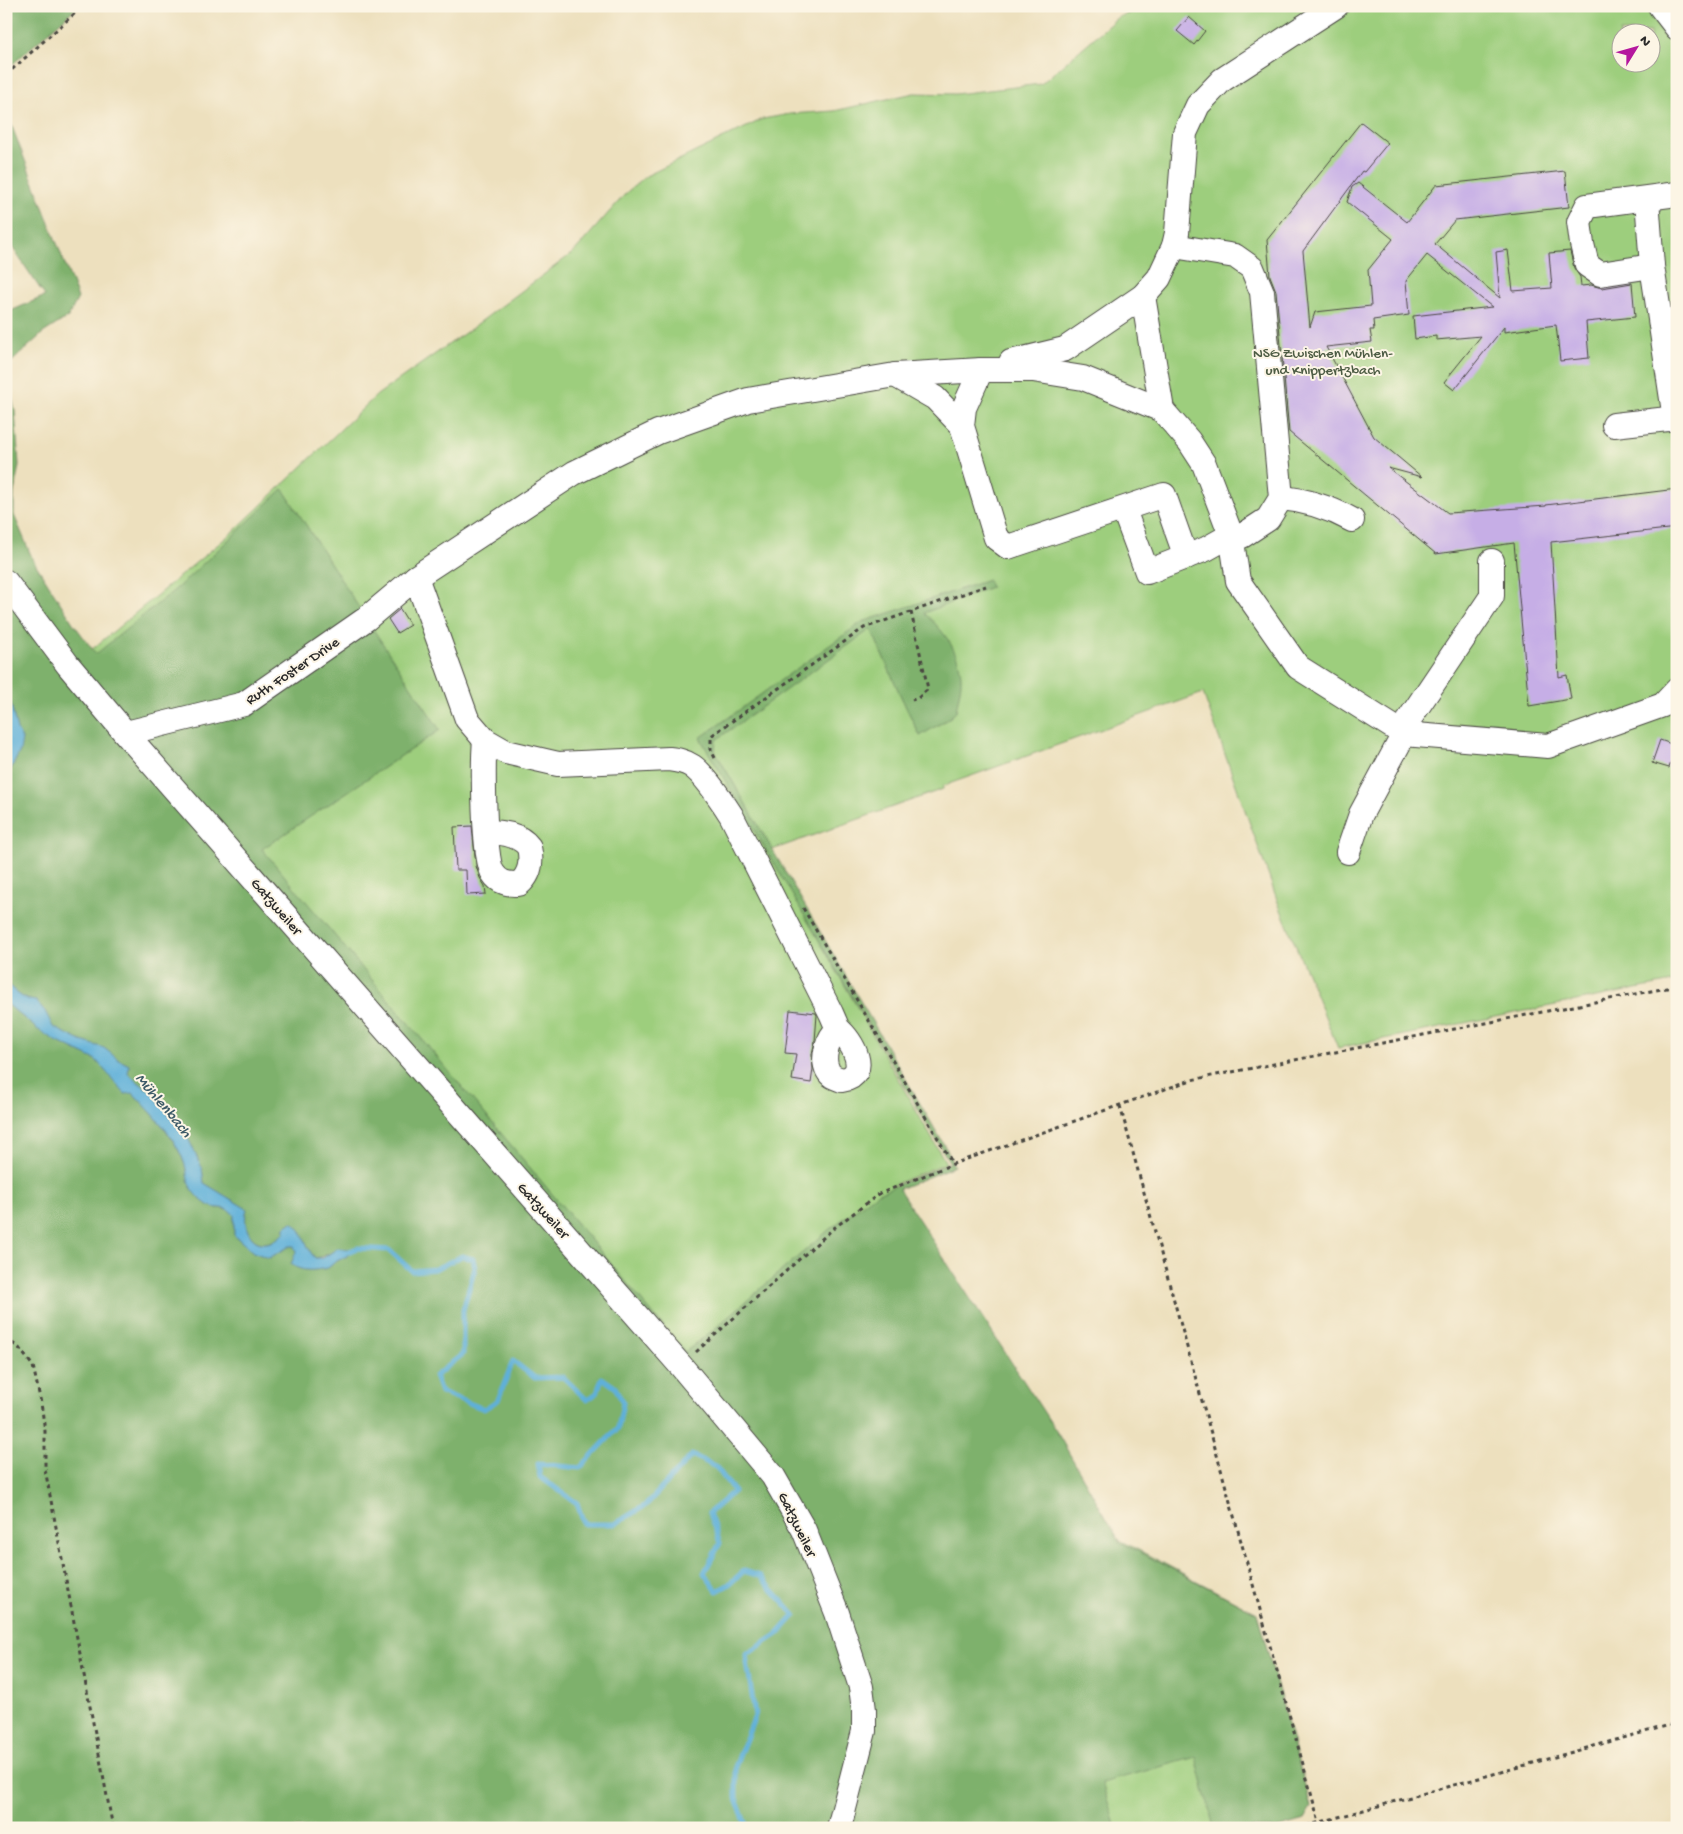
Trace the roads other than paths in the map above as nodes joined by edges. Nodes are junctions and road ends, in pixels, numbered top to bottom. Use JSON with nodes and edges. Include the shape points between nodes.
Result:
{"nodes":[{"id":1,"x":1336,"y":6,"type":"edge"},
{"id":2,"x":1660,"y":6,"type":"edge"},
{"id":3,"x":1677,"y":28,"type":"edge"},
{"id":4,"x":1677,"y":194,"type":"edge"},
{"id":5,"x":1647,"y":199,"type":"junction"},
{"id":6,"x":1174,"y":246,"type":"junction"},
{"id":7,"x":1652,"y":266,"type":"junction"},
{"id":8,"x":1143,"y":296,"type":"junction"},
{"id":9,"x":981,"y":370,"type":"junction"},
{"id":10,"x":895,"y":375,"type":"junction"},
{"id":11,"x":1162,"y":410,"type":"junction"},
{"id":12,"x":1676,"y":418,"type":"edge"},
{"id":13,"x":1614,"y":425,"type":"dead end"},
{"id":14,"x":962,"y":426,"type":"junction"},
{"id":15,"x":1280,"y":498,"type":"junction"},
{"id":16,"x":1124,"y":510,"type":"junction"},
{"id":17,"x":1352,"y":520,"type":"dead end"},
{"id":18,"x":1231,"y":535,"type":"junction"},
{"id":19,"x":1186,"y":557,"type":"junction"},
{"id":20,"x":1492,"y":561,"type":"dead end"},
{"id":21,"x":416,"y":577,"type":"junction"},
{"id":22,"x":6,"y":582,"type":"edge"},
{"id":23,"x":1672,"y":702,"type":"edge"},
{"id":24,"x":126,"y":733,"type":"junction"},
{"id":25,"x":1404,"y":734,"type":"junction"},
{"id":26,"x":485,"y":740,"type":"junction"},
{"id":27,"x":486,"y":832,"type":"dead end"},
{"id":28,"x":1348,"y":852,"type":"dead end"},
{"id":29,"x":838,"y":1029,"type":"dead end"},
{"id":30,"x":839,"y":1828,"type":"edge"}],
"edges":[{"from":1,"to":6,"type":"street","via":[[1222,80],[1198,105],[1185,133]]},
{"from":2,"to":3,"type":"street"},
{"from":4,"to":5,"type":"street"},
{"from":5,"to":7,"type":"street"},
{"from":5,"to":7,"type":"street","via":[[1587,206],[1580,222],[1587,264],[1600,274]]},
{"from":6,"to":8,"type":"street","via":[[1159,278]]},
{"from":6,"to":15,"type":"street","via":[[1235,256],[1252,268],[1262,292]]},
{"from":7,"to":12,"type":"street"},
{"from":8,"to":9,"type":"street","via":[[1065,349]]},
{"from":8,"to":11,"type":"street"},
{"from":9,"to":10,"type":"street","name":"Ruth Foster Drive"},
{"from":9,"to":11,"type":"street","via":[[1033,370],[1083,378]]},
{"from":9,"to":14,"type":"street","via":[[964,408]]},
{"from":10,"to":14,"type":"street","via":[[934,398]]},
{"from":10,"to":21,"type":"street","name":"Ruth Foster Drive","via":[[748,400],[658,432],[574,473]]},
{"from":11,"to":18,"type":"street","via":[[1204,464]]},
{"from":12,"to":13,"type":"street"},
{"from":14,"to":16,"type":"street","via":[[996,538],[1008,547]]},
{"from":15,"to":17,"type":"street","via":[[1333,509]]},
{"from":15,"to":18,"type":"street","via":[[1268,519],[1242,536]]},
{"from":16,"to":19,"type":"street","via":[[1146,572]]},
{"from":16,"to":19,"type":"street","via":[[1164,495]]},
{"from":18,"to":19,"type":"street"},
{"from":18,"to":25,"type":"street","via":[[1238,581],[1298,667]]},
{"from":20,"to":25,"type":"street","via":[[1492,596],[1410,718]]},
{"from":21,"to":24,"type":"street","name":"Ruth Foster Drive","via":[[366,619],[244,704]]},
{"from":21,"to":26,"type":"street","via":[[467,720]]},
{"from":22,"to":24,"type":"street","name":"Gatzweiler","via":[[68,665]]},
{"from":23,"to":25,"type":"street","via":[[1548,746]]},
{"from":24,"to":30,"type":"street","name":"Gatzweiler","via":[[681,1366],[773,1476],[804,1530],[837,1613],[861,1687],[864,1731]]},
{"from":25,"to":28,"type":"street","via":[[1361,814]]},
{"from":26,"to":27,"type":"street"},
{"from":26,"to":29,"type":"street","via":[[506,752],[558,764],[669,759],[692,766],[716,792],[731,815]]}]}
